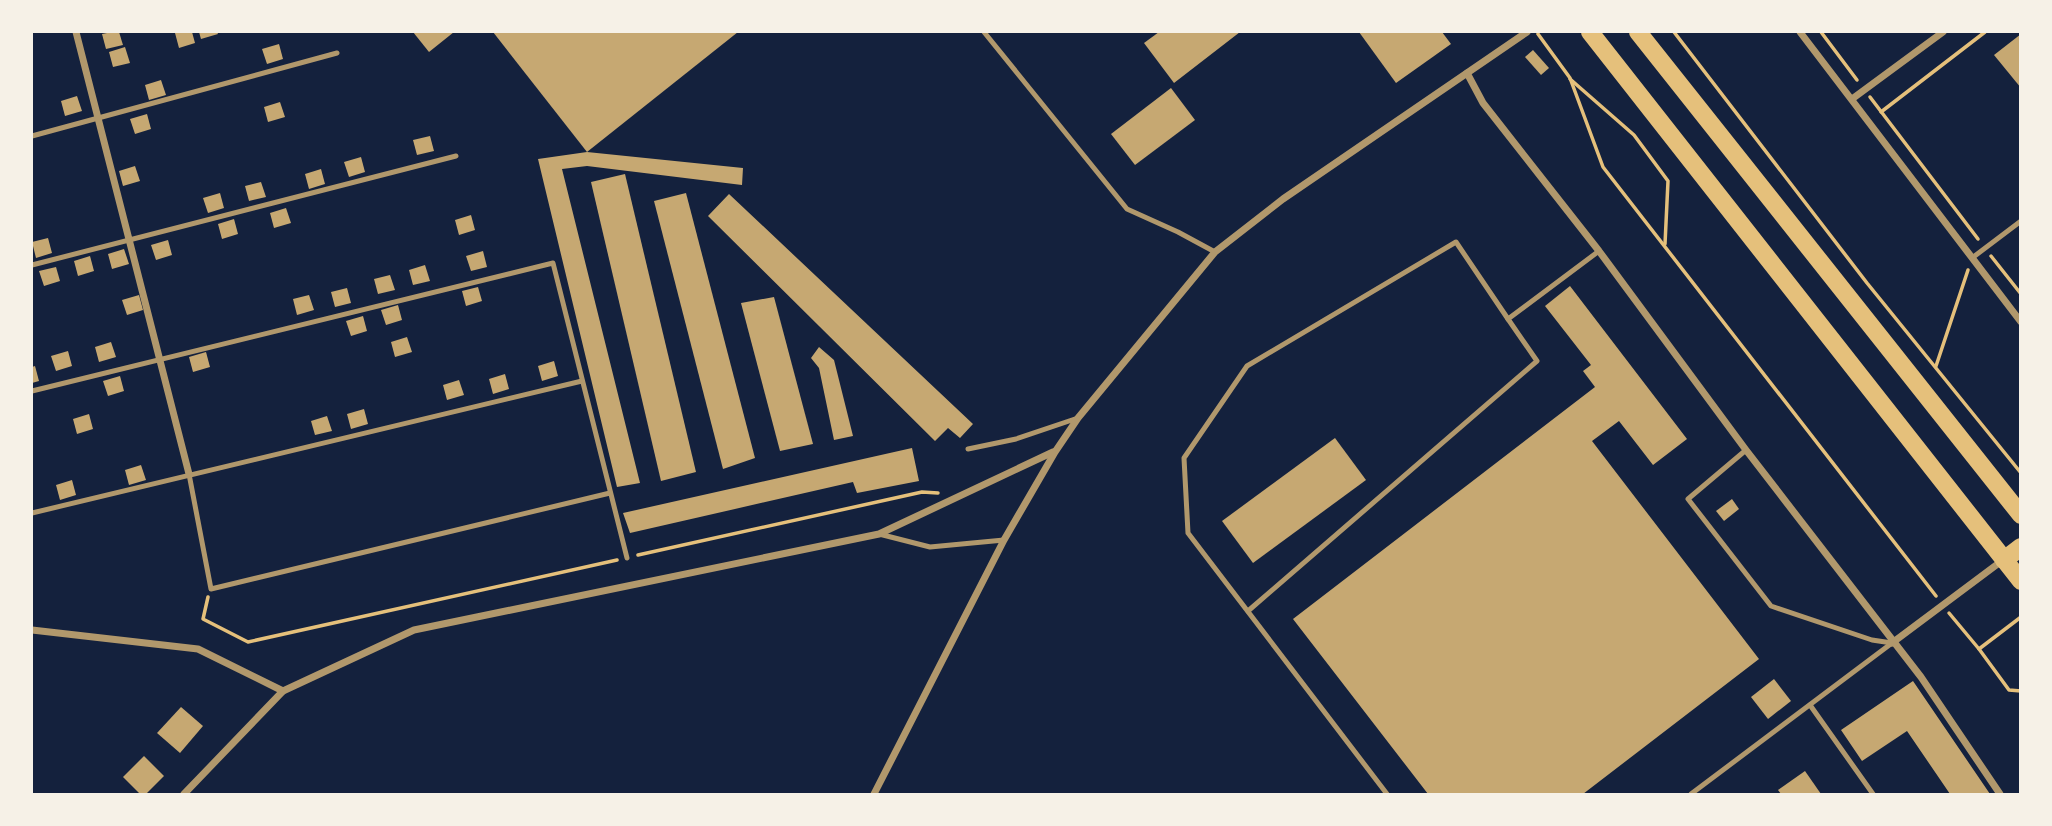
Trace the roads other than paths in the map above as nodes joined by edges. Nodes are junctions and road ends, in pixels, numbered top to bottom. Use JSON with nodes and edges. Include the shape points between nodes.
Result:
{"nodes":[{"id":1,"x":76,"y":32,"type":"edge"},
{"id":2,"x":984,"y":32,"type":"edge"},
{"id":3,"x":1527,"y":32,"type":"edge"},
{"id":4,"x":1590,"y":32,"type":"edge"},
{"id":5,"x":1638,"y":32,"type":"edge"},
{"id":6,"x":1800,"y":32,"type":"edge"},
{"id":7,"x":1943,"y":32,"type":"edge"},
{"id":8,"x":337,"y":53,"type":"dead end"},
{"id":9,"x":1467,"y":73,"type":"junction"},
{"id":10,"x":1852,"y":99,"type":"junction"},
{"id":11,"x":98,"y":118,"type":"junction"},
{"id":12,"x":32,"y":136,"type":"edge"},
{"id":13,"x":456,"y":156,"type":"dead end"},
{"id":14,"x":2021,"y":221,"type":"edge"},
{"id":15,"x":130,"y":239,"type":"junction"},
{"id":16,"x":1599,"y":251,"type":"junction"},
{"id":17,"x":1215,"y":252,"type":"junction"},
{"id":18,"x":1972,"y":258,"type":"junction"},
{"id":19,"x":32,"y":265,"type":"edge"},
{"id":20,"x":1508,"y":319,"type":"junction"},
{"id":21,"x":2021,"y":323,"type":"edge"},
{"id":22,"x":160,"y":358,"type":"junction"},
{"id":23,"x":582,"y":380,"type":"junction"},
{"id":24,"x":32,"y":391,"type":"edge"},
{"id":25,"x":1078,"y":418,"type":"junction"},
{"id":26,"x":968,"y":449,"type":"dead end"},
{"id":27,"x":1746,"y":450,"type":"junction"},
{"id":28,"x":1055,"y":452,"type":"junction"},
{"id":29,"x":189,"y":474,"type":"junction"},
{"id":30,"x":610,"y":493,"type":"junction"},
{"id":31,"x":32,"y":513,"type":"edge"},
{"id":32,"x":2021,"y":515,"type":"edge"},
{"id":33,"x":879,"y":534,"type":"junction"},
{"id":34,"x":1004,"y":540,"type":"junction"},
{"id":35,"x":2021,"y":547,"type":"edge"},
{"id":36,"x":628,"y":558,"type":"road end"},
{"id":37,"x":2004,"y":560,"type":"junction"},
{"id":38,"x":2021,"y":581,"type":"edge"},
{"id":39,"x":1248,"y":611,"type":"junction"},
{"id":40,"x":32,"y":631,"type":"edge"},
{"id":41,"x":1892,"y":643,"type":"junction"},
{"id":42,"x":283,"y":691,"type":"junction"},
{"id":43,"x":1810,"y":705,"type":"junction"},
{"id":44,"x":184,"y":794,"type":"edge"},
{"id":45,"x":874,"y":794,"type":"edge"},
{"id":46,"x":1387,"y":794,"type":"edge"},
{"id":47,"x":1691,"y":794,"type":"edge"},
{"id":48,"x":1872,"y":794,"type":"edge"},
{"id":49,"x":2000,"y":794,"type":"edge"}],
"edges":[{"from":1,"to":11,"type":"street"},
{"from":2,"to":17,"type":"lane","via":[[1127,209]]},
{"from":3,"to":9,"type":"street"},
{"from":4,"to":37,"type":"main road"},
{"from":5,"to":32,"type":"main road"},
{"from":6,"to":10,"type":"street"},
{"from":7,"to":10,"type":"street"},
{"from":8,"to":11,"type":"lane"},
{"from":9,"to":16,"type":"street","via":[[1483,103]]},
{"from":9,"to":17,"type":"street","via":[[1283,199]]},
{"from":10,"to":18,"type":"street"},
{"from":11,"to":12,"type":"lane"},
{"from":11,"to":15,"type":"street"},
{"from":13,"to":15,"type":"lane"},
{"from":14,"to":18,"type":"lane"},
{"from":15,"to":19,"type":"lane"},
{"from":15,"to":22,"type":"street"},
{"from":16,"to":20,"type":"lane"},
{"from":16,"to":27,"type":"street"},
{"from":17,"to":25,"type":"street"},
{"from":18,"to":21,"type":"street"},
{"from":20,"to":39,"type":"lane","via":[[1537,361]]},
{"from":20,"to":39,"type":"lane","via":[[1456,242],[1247,366],[1184,458],[1188,533]]},
{"from":22,"to":23,"type":"lane","via":[[552,263]]},
{"from":22,"to":24,"type":"lane"},
{"from":22,"to":29,"type":"street"},
{"from":23,"to":29,"type":"lane"},
{"from":23,"to":30,"type":"lane"},
{"from":25,"to":26,"type":"lane"},
{"from":25,"to":28,"type":"street"},
{"from":27,"to":41,"type":"street"},
{"from":27,"to":41,"type":"lane","via":[[1688,499],[1771,606]]},
{"from":28,"to":33,"type":"street"},
{"from":28,"to":34,"type":"street"},
{"from":29,"to":30,"type":"lane","via":[[211,589]]},
{"from":29,"to":31,"type":"lane"},
{"from":30,"to":36,"type":"lane"},
{"from":33,"to":34,"type":"lane","via":[[930,547]]},
{"from":33,"to":42,"type":"street","via":[[414,630]]},
{"from":34,"to":45,"type":"street"},
{"from":35,"to":37,"type":"main road"},
{"from":37,"to":38,"type":"main road"},
{"from":37,"to":41,"type":"street"},
{"from":39,"to":46,"type":"lane"},
{"from":40,"to":42,"type":"street","via":[[198,649]]},
{"from":41,"to":43,"type":"lane"},
{"from":41,"to":49,"type":"street","via":[[1921,677]]},
{"from":42,"to":44,"type":"street"},
{"from":43,"to":47,"type":"lane"},
{"from":43,"to":48,"type":"lane"}]}
